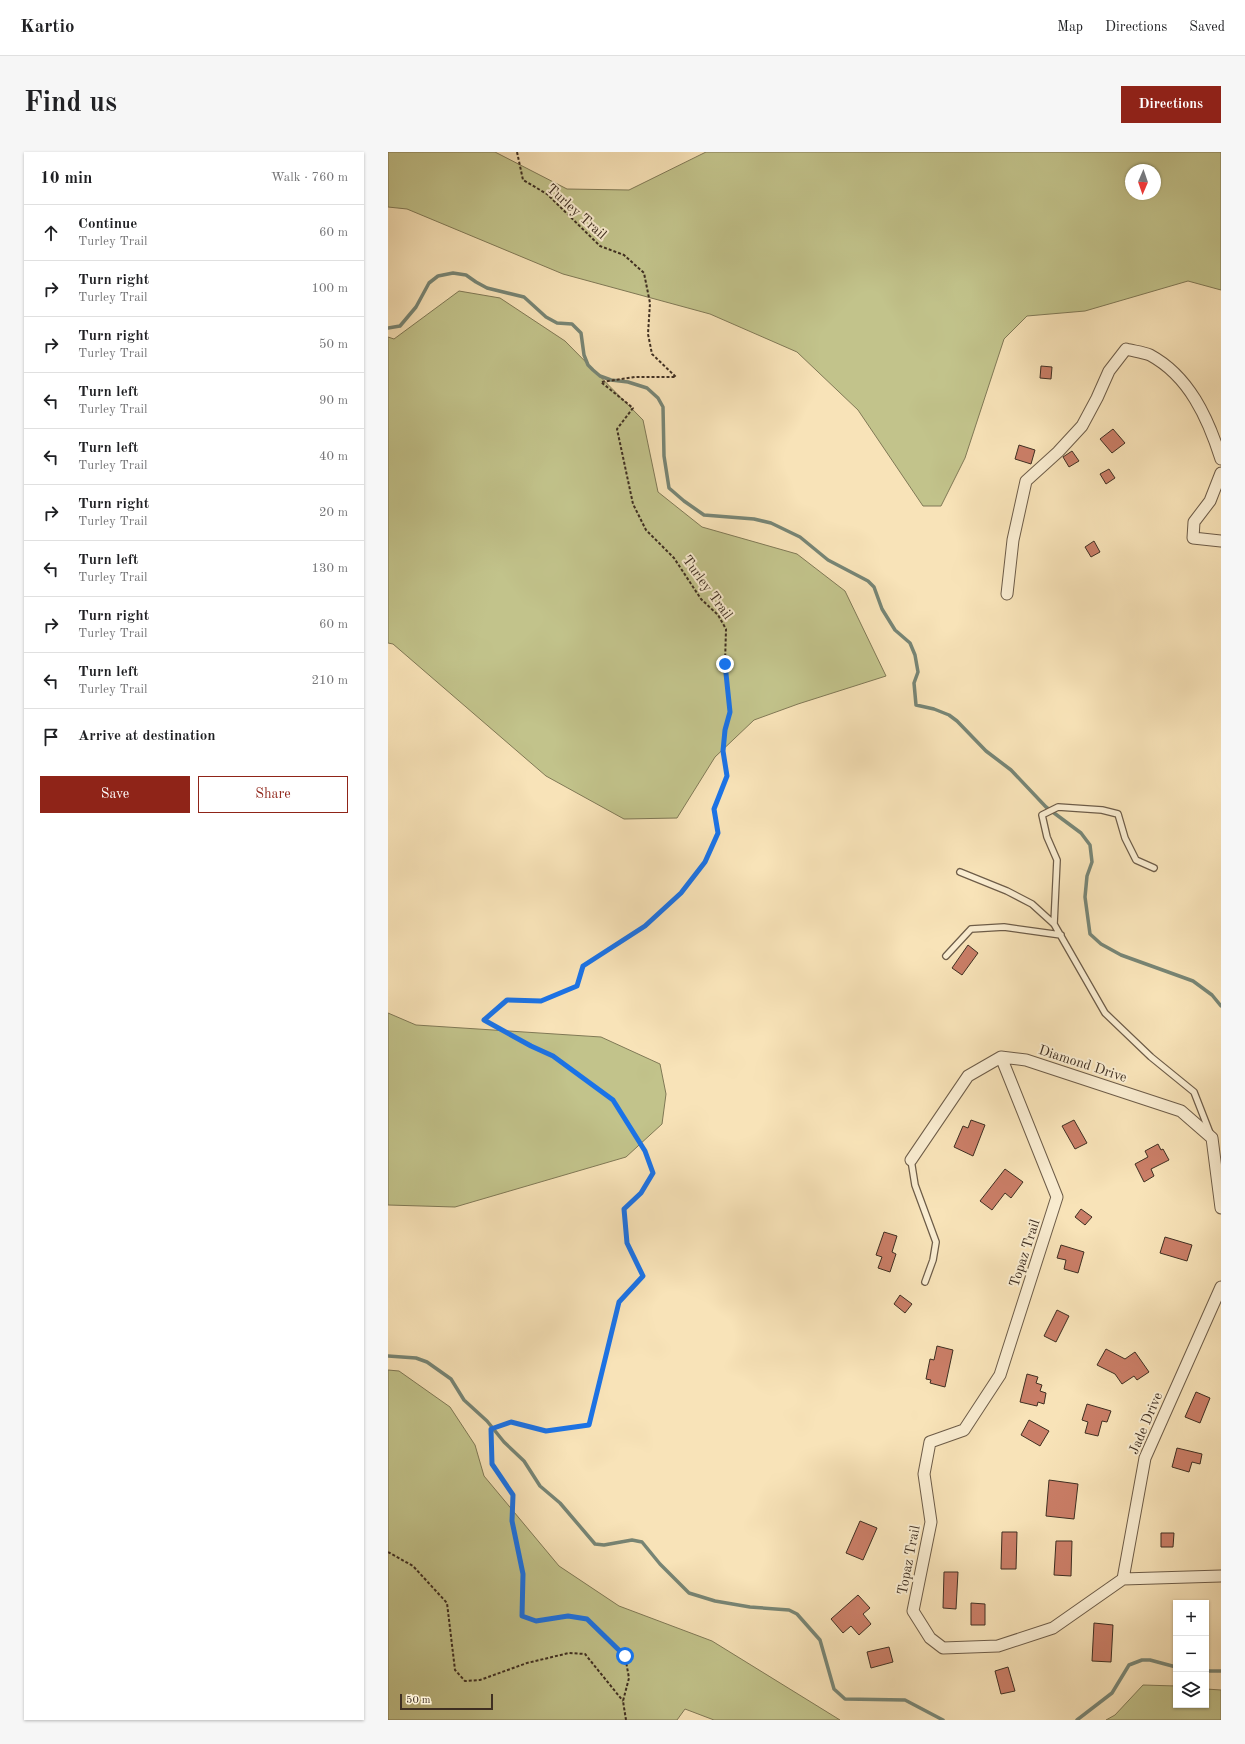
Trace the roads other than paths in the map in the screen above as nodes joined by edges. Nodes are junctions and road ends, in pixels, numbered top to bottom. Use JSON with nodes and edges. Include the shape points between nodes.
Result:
{"nodes":[{"id":1,"x":1221,"y":459,"type":"edge"},
{"id":2,"x":1221,"y":473,"type":"edge"},
{"id":3,"x":1221,"y":541,"type":"edge"},
{"id":4,"x":1006,"y":594,"type":"dead end"},
{"id":5,"x":1154,"y":868,"type":"dead end"},
{"id":6,"x":960,"y":872,"type":"dead end"},
{"id":7,"x":1054,"y":924,"type":"junction"},
{"id":8,"x":1061,"y":935,"type":"junction"},
{"id":9,"x":946,"y":956,"type":"dead end"},
{"id":10,"x":1002,"y":1057,"type":"junction"},
{"id":11,"x":1212,"y":1138,"type":"junction"},
{"id":12,"x":911,"y":1160,"type":"joint"},
{"id":13,"x":1221,"y":1208,"type":"edge"},
{"id":14,"x":925,"y":1282,"type":"dead end"},
{"id":15,"x":1221,"y":1287,"type":"edge"},
{"id":16,"x":1221,"y":1576,"type":"edge"},
{"id":17,"x":1123,"y":1579,"type":"junction"}],
"edges":[{"from":1,"to":4,"type":"street","via":[[1212,431],[1192,393],[1171,370],[1149,354],[1126,349],[1109,371],[1082,426],[1026,481],[1013,540]]},
{"from":2,"to":3,"type":"street","via":[[1210,501],[1194,522],[1193,538]]},
{"from":5,"to":7,"type":"lane","via":[[1136,860],[1125,838],[1118,814],[1102,810],[1058,807],[1042,815],[1047,837],[1057,860]]},
{"from":6,"to":7,"type":"lane","via":[[1032,904]]},
{"from":7,"to":8,"type":"lane"},
{"from":8,"to":9,"type":"lane","via":[[1004,927],[971,930]]},
{"from":8,"to":11,"type":"lane","via":[[1106,1013],[1151,1057],[1194,1092]]},
{"from":10,"to":11,"type":"street","name":"Diamond Drive","via":[[1026,1060],[1181,1111]]},
{"from":10,"to":12,"type":"street","via":[[968,1076]]},
{"from":10,"to":17,"type":"street","name":"Topaz Trail","via":[[1057,1197],[1000,1375],[964,1430],[930,1442],[924,1474],[931,1522],[913,1611],[930,1638],[943,1648],[998,1646],[1053,1628]]},
{"from":11,"to":13,"type":"street"},
{"from":12,"to":14,"type":"lane","via":[[915,1185],[936,1242],[934,1260]]},
{"from":15,"to":17,"type":"street","name":"Jade Drive","via":[[1145,1458]]},
{"from":16,"to":17,"type":"street"}]}
